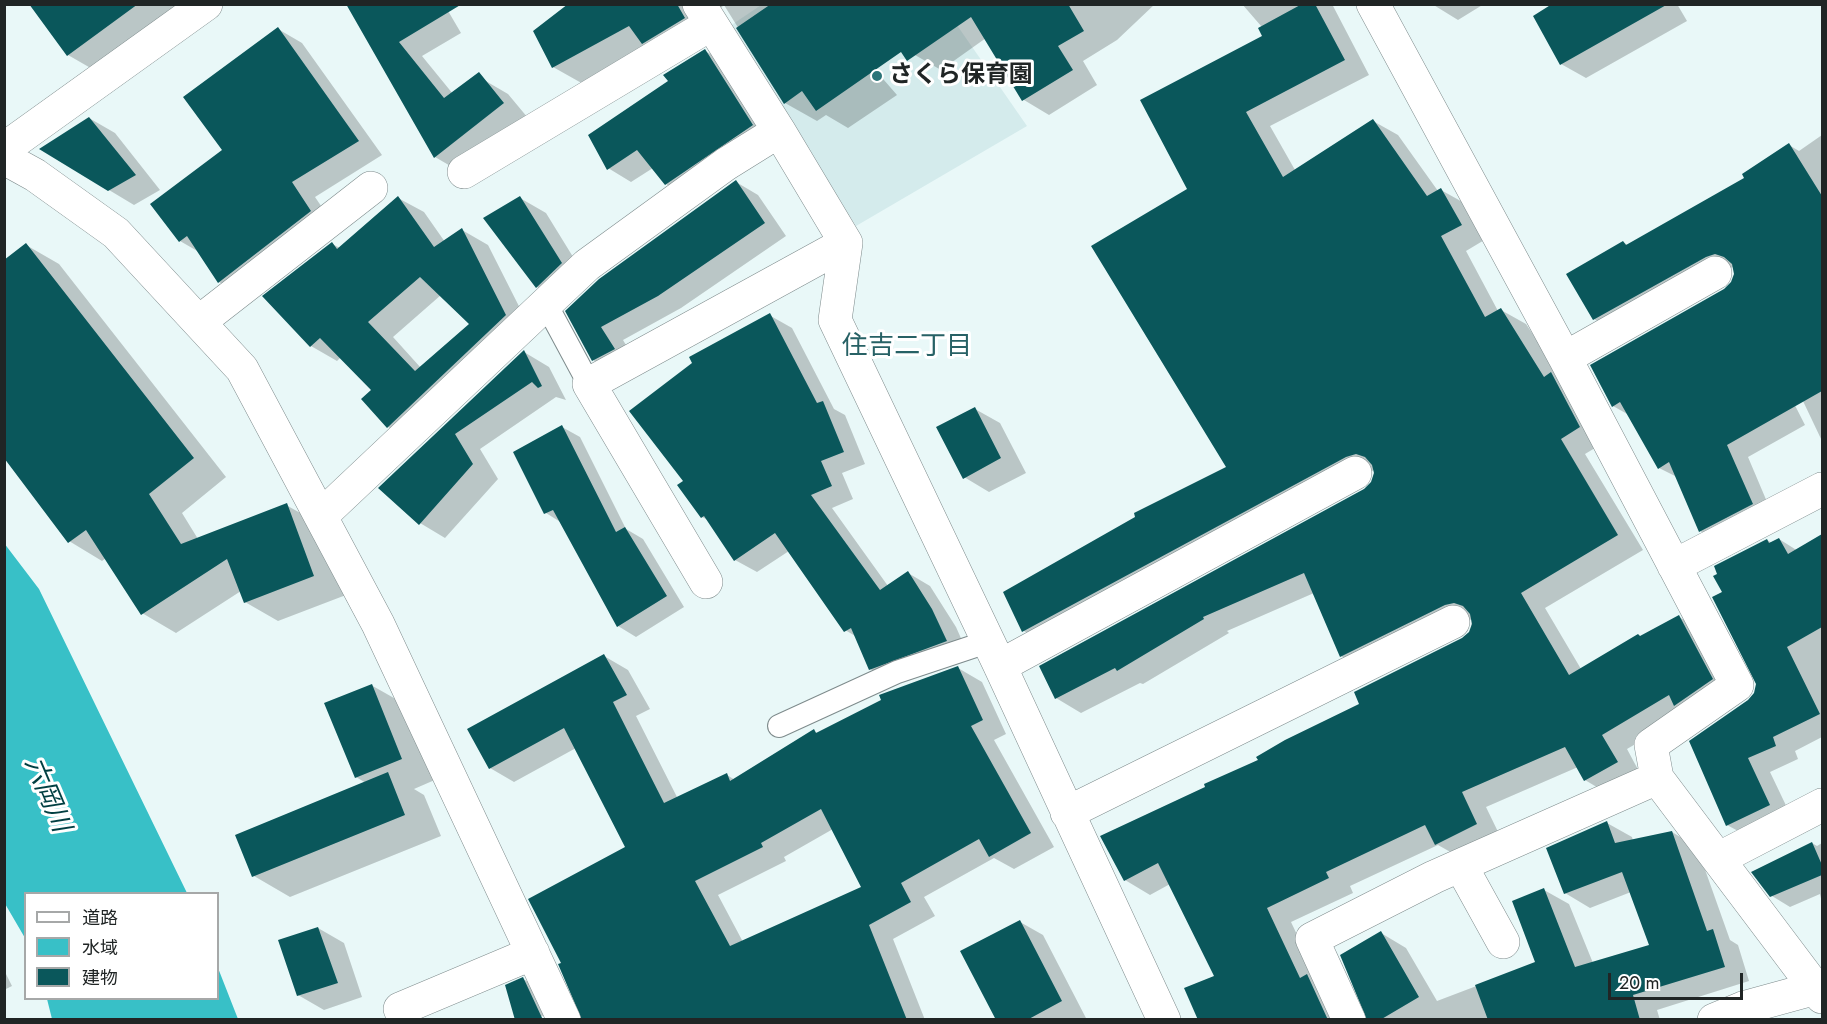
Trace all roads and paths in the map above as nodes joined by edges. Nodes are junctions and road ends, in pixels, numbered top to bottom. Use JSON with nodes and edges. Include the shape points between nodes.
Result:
{"nodes":[{"id":1,"x":206,"y":4,"type":"edge"},
{"id":2,"x":1373,"y":4,"type":"edge"},
{"id":3,"x":705,"y":14,"type":"edge"},
{"id":4,"x":780,"y":131,"type":"junction"},
{"id":5,"x":4,"y":149,"type":"edge"},
{"id":6,"x":4,"y":158,"type":"edge"},
{"id":7,"x":464,"y":172,"type":"dead end"},
{"id":8,"x":370,"y":188,"type":"dead end"},
{"id":9,"x":846,"y":243,"type":"junction"},
{"id":10,"x":1715,"y":273,"type":"dead end"},
{"id":11,"x":546,"y":304,"type":"junction"},
{"id":12,"x":199,"y":322,"type":"junction"},
{"id":13,"x":1565,"y":358,"type":"junction"},
{"id":14,"x":589,"y":384,"type":"junction"},
{"id":15,"x":1355,"y":473,"type":"dead end"},
{"id":16,"x":1822,"y":489,"type":"edge"},
{"id":17,"x":321,"y":516,"type":"junction"},
{"id":18,"x":1674,"y":566,"type":"junction"},
{"id":19,"x":706,"y":582,"type":"dead end"},
{"id":20,"x":1453,"y":622,"type":"dead end"},
{"id":21,"x":994,"y":654,"type":"junction"},
{"id":22,"x":779,"y":726,"type":"dead end"},
{"id":23,"x":1658,"y":778,"type":"junction"},
{"id":24,"x":1822,"y":805,"type":"edge"},
{"id":25,"x":1067,"y":813,"type":"junction"},
{"id":26,"x":1718,"y":859,"type":"junction"},
{"id":27,"x":1461,"y":866,"type":"junction"},
{"id":28,"x":1503,"y":942,"type":"dead end"},
{"id":29,"x":532,"y":953,"type":"junction"},
{"id":30,"x":1819,"y":992,"type":"edge"},
{"id":31,"x":400,"y":1009,"type":"dead end"},
{"id":32,"x":564,"y":1020,"type":"edge"},
{"id":33,"x":1164,"y":1020,"type":"edge"},
{"id":34,"x":1349,"y":1020,"type":"edge"},
{"id":35,"x":1714,"y":1020,"type":"edge"}],
"edges":[{"from":1,"to":5,"type":"street"},
{"from":2,"to":13,"type":"street"},
{"from":3,"to":4,"type":"street"},
{"from":3,"to":7,"type":"street"},
{"from":4,"to":9,"type":"street"},
{"from":4,"to":11,"type":"street","via":[[634,230],[587,265]]},
{"from":6,"to":12,"type":"street","via":[[35,175],[116,233]]},
{"from":8,"to":12,"type":"street"},
{"from":9,"to":14,"type":"street"},
{"from":9,"to":21,"type":"street","via":[[834,320]]},
{"from":10,"to":13,"type":"street"},
{"from":11,"to":14,"type":"lane"},
{"from":11,"to":17,"type":"street"},
{"from":12,"to":17,"type":"street","via":[[242,369]]},
{"from":13,"to":18,"type":"street"},
{"from":14,"to":19,"type":"street"},
{"from":15,"to":21,"type":"street"},
{"from":16,"to":18,"type":"street"},
{"from":17,"to":29,"type":"street","via":[[378,624]]},
{"from":18,"to":23,"type":"street","via":[[1737,685],[1651,745]]},
{"from":20,"to":25,"type":"street"},
{"from":21,"to":22,"type":"lane","via":[[897,672]]},
{"from":21,"to":25,"type":"street"},
{"from":23,"to":26,"type":"street"},
{"from":23,"to":27,"type":"street"},
{"from":24,"to":26,"type":"street"},
{"from":25,"to":33,"type":"street"},
{"from":26,"to":30,"type":"street"},
{"from":27,"to":28,"type":"street"},
{"from":27,"to":34,"type":"street","via":[[1312,939]]},
{"from":29,"to":31,"type":"street"},
{"from":29,"to":32,"type":"street"},
{"from":30,"to":35,"type":"street","via":[[1743,1008]]}]}
